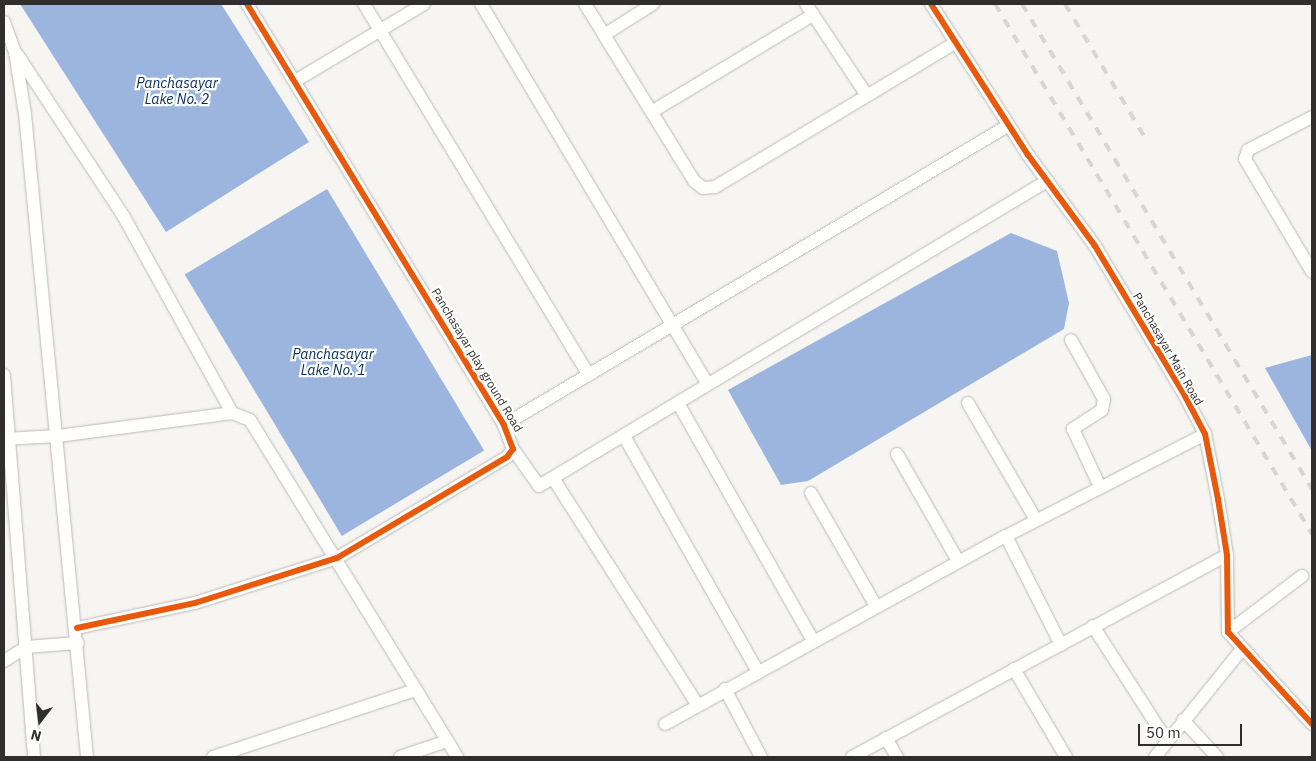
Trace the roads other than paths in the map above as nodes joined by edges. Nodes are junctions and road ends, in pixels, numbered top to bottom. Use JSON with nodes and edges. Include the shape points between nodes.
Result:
{"nodes":[{"id":1,"x":247,"y":4,"type":"edge"},
{"id":2,"x":364,"y":4,"type":"edge"},
{"id":3,"x":424,"y":4,"type":"edge"},
{"id":4,"x":482,"y":4,"type":"edge"},
{"id":5,"x":585,"y":4,"type":"edge"},
{"id":6,"x":653,"y":4,"type":"edge"},
{"id":7,"x":931,"y":4,"type":"edge"},
{"id":8,"x":809,"y":9,"type":"edge"},
{"id":9,"x":4,"y":22,"type":"edge"},
{"id":10,"x":380,"y":31,"type":"junction"},
{"id":11,"x":604,"y":35,"type":"junction"},
{"id":12,"x":956,"y":42,"type":"junction"},
{"id":13,"x":15,"y":52,"type":"junction"},
{"id":14,"x":295,"y":81,"type":"junction"},
{"id":15,"x":866,"y":94,"type":"junction"},
{"id":16,"x":653,"y":110,"type":"junction"},
{"id":17,"x":1312,"y":117,"type":"edge"},
{"id":18,"x":1009,"y":125,"type":"junction"},
{"id":19,"x":1047,"y":181,"type":"junction"},
{"id":20,"x":1312,"y":272,"type":"edge"},
{"id":21,"x":675,"y":324,"type":"junction"},
{"id":22,"x":1071,"y":340,"type":"dead end"},
{"id":23,"x":4,"y":375,"type":"edge"},
{"id":24,"x":589,"y":375,"type":"junction"},
{"id":25,"x":708,"y":385,"type":"junction"},
{"id":26,"x":678,"y":403,"type":"junction"},
{"id":27,"x":968,"y":403,"type":"dead end"},
{"id":28,"x":232,"y":413,"type":"junction"},
{"id":29,"x":504,"y":424,"type":"junction"},
{"id":30,"x":1205,"y":434,"type":"junction"},
{"id":31,"x":58,"y":436,"type":"junction"},
{"id":32,"x":624,"y":436,"type":"junction"},
{"id":33,"x":7,"y":438,"type":"edge"},
{"id":34,"x":513,"y":449,"type":"junction"},
{"id":35,"x":897,"y":454,"type":"dead end"},
{"id":36,"x":553,"y":478,"type":"junction"},
{"id":37,"x":1100,"y":488,"type":"junction"},
{"id":38,"x":811,"y":493,"type":"dead end"},
{"id":39,"x":1036,"y":520,"type":"junction"},
{"id":40,"x":1006,"y":536,"type":"junction"},
{"id":41,"x":1227,"y":555,"type":"junction"},
{"id":42,"x":337,"y":558,"type":"junction"},
{"id":43,"x":958,"y":561,"type":"junction"},
{"id":44,"x":1302,"y":576,"type":"dead end"},
{"id":45,"x":876,"y":606,"type":"junction"},
{"id":46,"x":1094,"y":626,"type":"junction"},
{"id":47,"x":77,"y":628,"type":"junction"},
{"id":48,"x":1228,"y":632,"type":"junction"},
{"id":49,"x":813,"y":641,"type":"junction"},
{"id":50,"x":78,"y":643,"type":"junction"},
{"id":51,"x":1061,"y":644,"type":"junction"},
{"id":52,"x":26,"y":647,"type":"junction"},
{"id":53,"x":1242,"y":649,"type":"junction"},
{"id":54,"x":4,"y":661,"type":"edge"},
{"id":55,"x":1014,"y":669,"type":"junction"},
{"id":56,"x":758,"y":672,"type":"junction"},
{"id":57,"x":725,"y":689,"type":"junction"},
{"id":58,"x":416,"y":690,"type":"junction"},
{"id":59,"x":697,"y":704,"type":"junction"},
{"id":60,"x":1183,"y":720,"type":"junction"},
{"id":61,"x":665,"y":724,"type":"dead end"},
{"id":62,"x":1312,"y":724,"type":"edge"},
{"id":63,"x":886,"y":738,"type":"junction"},
{"id":64,"x":1168,"y":740,"type":"junction"},
{"id":65,"x":447,"y":741,"type":"junction"},
{"id":66,"x":34,"y":757,"type":"edge"},
{"id":67,"x":87,"y":757,"type":"edge"},
{"id":68,"x":213,"y":757,"type":"edge"},
{"id":69,"x":400,"y":757,"type":"edge"},
{"id":70,"x":457,"y":757,"type":"edge"},
{"id":71,"x":761,"y":757,"type":"edge"},
{"id":72,"x":852,"y":757,"type":"edge"},
{"id":73,"x":897,"y":757,"type":"edge"},
{"id":74,"x":1066,"y":757,"type":"edge"},
{"id":75,"x":1155,"y":757,"type":"edge"},
{"id":76,"x":1217,"y":757,"type":"edge"}],
"edges":[{"from":1,"to":14,"type":"street","name":"Panchasayar play ground Road"},
{"from":2,"to":10,"type":"street"},
{"from":3,"to":10,"type":"street"},
{"from":4,"to":21,"type":"street"},
{"from":5,"to":11,"type":"street"},
{"from":6,"to":11,"type":"street"},
{"from":7,"to":12,"type":"street","name":"Panchasayar Main Road"},
{"from":8,"to":15,"type":"street"},
{"from":8,"to":16,"type":"street"},
{"from":9,"to":13,"type":"street"},
{"from":10,"to":14,"type":"street"},
{"from":10,"to":24,"type":"street"},
{"from":11,"to":16,"type":"street"},
{"from":12,"to":15,"type":"street"},
{"from":12,"to":18,"type":"street","name":"Panchasayar Main Road"},
{"from":13,"to":28,"type":"street","via":[[124,216]]},
{"from":13,"to":31,"type":"street"},
{"from":14,"to":29,"type":"street","name":"Panchasayar play ground Road"},
{"from":15,"to":16,"type":"street","via":[[715,187],[703,188],[694,181]]},
{"from":17,"to":20,"type":"street","via":[[1248,150],[1245,159]]},
{"from":18,"to":19,"type":"street","name":"Panchasayar Main Road"},
{"from":18,"to":21,"type":"street"},
{"from":19,"to":25,"type":"street"},
{"from":19,"to":30,"type":"street","name":"Panchasayar Main Road","via":[[1095,246]]},
{"from":21,"to":24,"type":"street"},
{"from":21,"to":25,"type":"street"},
{"from":22,"to":37,"type":"street","via":[[1104,400],[1102,410],[1073,429]]},
{"from":23,"to":33,"type":"street"},
{"from":24,"to":29,"type":"street"},
{"from":25,"to":26,"type":"street"},
{"from":26,"to":32,"type":"street"},
{"from":26,"to":49,"type":"street"},
{"from":27,"to":39,"type":"street"},
{"from":28,"to":31,"type":"street"},
{"from":28,"to":42,"type":"street","via":[[250,420]]},
{"from":29,"to":34,"type":"street","name":"Panchasayar play ground Road"},
{"from":30,"to":37,"type":"street"},
{"from":30,"to":41,"type":"street","name":"Panchasayar Main Road"},
{"from":31,"to":33,"type":"street"},
{"from":31,"to":47,"type":"street"},
{"from":32,"to":36,"type":"street"},
{"from":32,"to":56,"type":"street"},
{"from":33,"to":52,"type":"street"},
{"from":34,"to":36,"type":"street","via":[[531,481],[539,486]]},
{"from":34,"to":42,"type":"street","name":"Panchasayar play ground Road"},
{"from":35,"to":43,"type":"street"},
{"from":36,"to":59,"type":"street"},
{"from":37,"to":39,"type":"street"},
{"from":38,"to":45,"type":"street"},
{"from":39,"to":40,"type":"street"},
{"from":40,"to":43,"type":"street"},
{"from":40,"to":51,"type":"street"},
{"from":41,"to":46,"type":"street"},
{"from":41,"to":48,"type":"street","name":"Panchasayar Main Road"},
{"from":42,"to":47,"type":"street","name":"Panchasayar play ground Road","via":[[195,604]]},
{"from":42,"to":58,"type":"street"},
{"from":43,"to":45,"type":"street"},
{"from":44,"to":48,"type":"street"},
{"from":45,"to":49,"type":"street"},
{"from":46,"to":51,"type":"street"},
{"from":46,"to":64,"type":"street"},
{"from":47,"to":50,"type":"street"},
{"from":48,"to":53,"type":"street"},
{"from":49,"to":56,"type":"street"},
{"from":50,"to":52,"type":"street"},
{"from":50,"to":67,"type":"street"},
{"from":51,"to":55,"type":"street"},
{"from":52,"to":54,"type":"street"},
{"from":52,"to":66,"type":"street"},
{"from":53,"to":60,"type":"street"},
{"from":53,"to":62,"type":"street"},
{"from":55,"to":63,"type":"street"},
{"from":55,"to":74,"type":"street"},
{"from":56,"to":57,"type":"street"},
{"from":57,"to":59,"type":"street"},
{"from":57,"to":71,"type":"street"},
{"from":58,"to":65,"type":"street"},
{"from":58,"to":68,"type":"street"},
{"from":59,"to":61,"type":"street"},
{"from":60,"to":64,"type":"street"},
{"from":60,"to":76,"type":"street"},
{"from":63,"to":72,"type":"street"},
{"from":63,"to":73,"type":"street"},
{"from":64,"to":75,"type":"street"},
{"from":65,"to":69,"type":"street"},
{"from":65,"to":70,"type":"street"}]}
